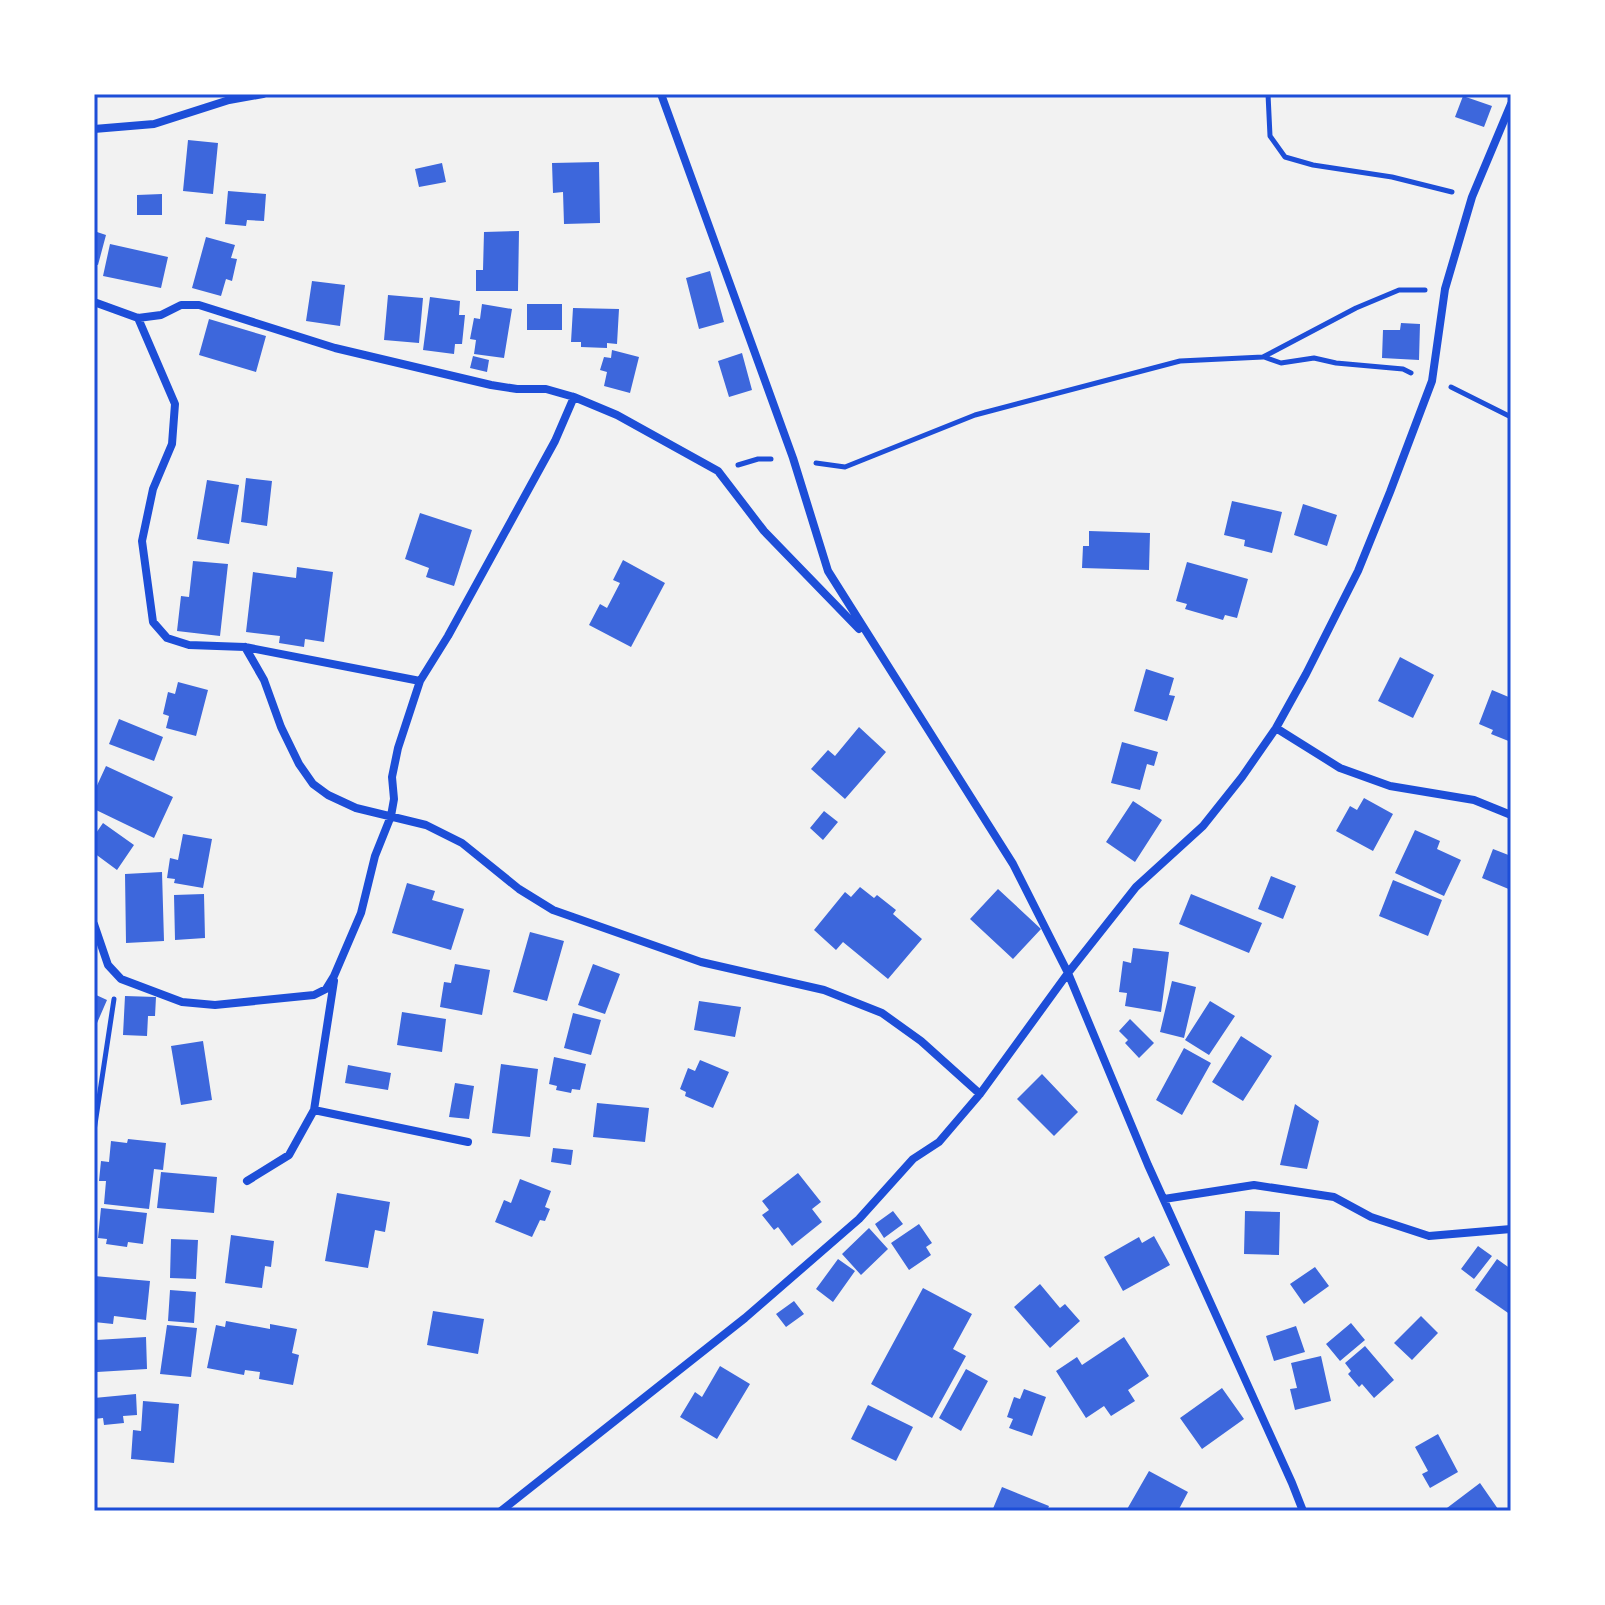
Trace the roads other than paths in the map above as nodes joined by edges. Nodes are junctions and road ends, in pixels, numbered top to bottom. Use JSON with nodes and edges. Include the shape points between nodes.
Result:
{"nodes":[{"id":1,"x":263,"y":94,"type":"edge"},
{"id":2,"x":658,"y":95,"type":"edge"},
{"id":3,"x":1511,"y":104,"type":"edge"},
{"id":4,"x":94,"y":129,"type":"edge"},
{"id":5,"x":94,"y":302,"type":"edge"},
{"id":6,"x":138,"y":318,"type":"junction"},
{"id":7,"x":574,"y":397,"type":"junction"},
{"id":8,"x":869,"y":639,"type":"junction"},
{"id":9,"x":245,"y":647,"type":"junction"},
{"id":10,"x":420,"y":681,"type":"junction"},
{"id":11,"x":1276,"y":728,"type":"junction"},
{"id":12,"x":1511,"y":815,"type":"edge"},
{"id":13,"x":391,"y":816,"type":"junction"},
{"id":14,"x":94,"y":924,"type":"edge"},
{"id":15,"x":1068,"y":973,"type":"junction"},
{"id":16,"x":334,"y":976,"type":"junction"},
{"id":17,"x":980,"y":1094,"type":"junction"},
{"id":18,"x":314,"y":1110,"type":"junction"},
{"id":19,"x":468,"y":1142,"type":"dead end"},
{"id":20,"x":247,"y":1181,"type":"dead end"},
{"id":21,"x":1164,"y":1199,"type":"junction"},
{"id":22,"x":1511,"y":1229,"type":"edge"},
{"id":23,"x":501,"y":1511,"type":"edge"},
{"id":24,"x":1303,"y":1511,"type":"edge"}],
"edges":[{"from":1,"to":4,"type":"street","via":[[154,124]]},
{"from":2,"to":8,"type":"street","via":[[793,458],[828,571]]},
{"from":3,"to":11,"type":"street","via":[[1472,197],[1445,289],[1432,381],[1358,571]]},
{"from":5,"to":6,"type":"street"},
{"from":6,"to":7,"type":"street","via":[[199,305],[349,351],[491,385]]},
{"from":6,"to":9,"type":"street","via":[[175,404],[172,444],[153,489],[142,541],[153,622],[167,638],[189,645]]},
{"from":7,"to":8,"type":"street","via":[[718,471],[773,541]]},
{"from":7,"to":10,"type":"street","via":[[555,441]]},
{"from":8,"to":15,"type":"street","via":[[1000,842]]},
{"from":9,"to":10,"type":"street"},
{"from":9,"to":13,"type":"street","via":[[313,784],[356,808]]},
{"from":10,"to":13,"type":"street","via":[[398,748]]},
{"from":11,"to":12,"type":"street","via":[[1340,768],[1390,786],[1474,800]]},
{"from":11,"to":15,"type":"street","via":[[1203,826],[1136,887]]},
{"from":13,"to":16,"type":"street","via":[[361,913]]},
{"from":13,"to":17,"type":"street","via":[[426,825],[462,843],[553,910],[701,962],[824,990],[882,1013]]},
{"from":14,"to":16,"type":"street","via":[[108,965],[121,979],[182,1002],[215,1005],[314,995]]},
{"from":15,"to":17,"type":"street"},
{"from":15,"to":21,"type":"street"},
{"from":16,"to":18,"type":"street"},
{"from":17,"to":23,"type":"street","via":[[859,1219],[745,1318]]},
{"from":18,"to":19,"type":"street"},
{"from":18,"to":20,"type":"street","via":[[289,1155]]},
{"from":21,"to":22,"type":"street","via":[[1254,1185],[1334,1197],[1371,1217],[1429,1236]]},
{"from":21,"to":24,"type":"street"}]}
